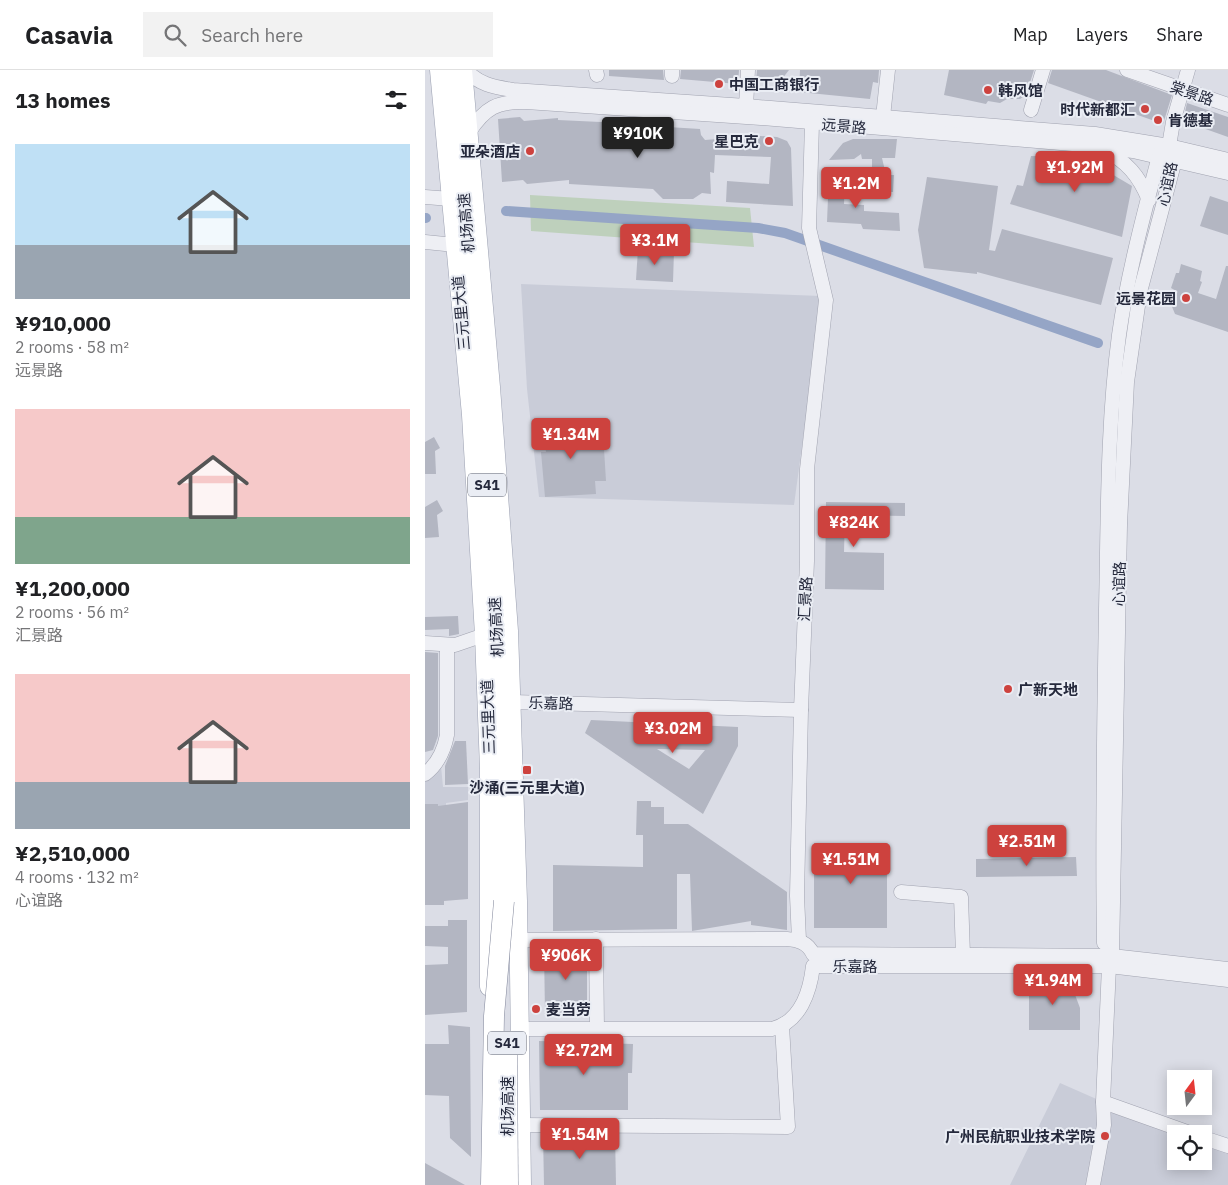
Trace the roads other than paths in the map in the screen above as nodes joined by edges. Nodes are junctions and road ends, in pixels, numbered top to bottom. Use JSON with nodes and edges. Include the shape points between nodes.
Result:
{"nodes":[{"id":1,"x":439,"y":70,"type":"edge"},
{"id":2,"x":451,"y":70,"type":"edge"},
{"id":3,"x":463,"y":70,"type":"edge"},
{"id":4,"x":467,"y":70,"type":"edge"},
{"id":5,"x":748,"y":70,"type":"edge"},
{"id":6,"x":888,"y":70,"type":"edge"},
{"id":7,"x":1043,"y":70,"type":"edge"},
{"id":8,"x":1127,"y":70,"type":"edge"},
{"id":9,"x":1188,"y":70,"type":"edge"},
{"id":10,"x":1183,"y":90,"type":"junction"},
{"id":11,"x":1228,"y":105,"type":"edge"},
{"id":12,"x":746,"y":106,"type":"junction"},
{"id":13,"x":1031,"y":110,"type":"dead end"},
{"id":14,"x":883,"y":117,"type":"junction"},
{"id":15,"x":811,"y":123,"type":"junction"},
{"id":16,"x":469,"y":132,"type":"junction"},
{"id":17,"x":1096,"y":146,"type":"junction"},
{"id":18,"x":1169,"y":146,"type":"junction"},
{"id":19,"x":1159,"y":156,"type":"junction"},
{"id":20,"x":1175,"y":160,"type":"junction"},
{"id":21,"x":1228,"y":160,"type":"edge"},
{"id":22,"x":1228,"y":173,"type":"edge"},
{"id":23,"x":425,"y":198,"type":"edge"},
{"id":24,"x":451,"y":200,"type":"junction"},
{"id":25,"x":1149,"y":200,"type":"junction"},
{"id":26,"x":425,"y":242,"type":"edge"},
{"id":27,"x":455,"y":245,"type":"junction"},
{"id":28,"x":484,"y":635,"type":"junction"},
{"id":29,"x":425,"y":643,"type":"edge"},
{"id":30,"x":447,"y":644,"type":"junction"},
{"id":31,"x":512,"y":702,"type":"junction"},
{"id":32,"x":801,"y":710,"type":"junction"},
{"id":33,"x":425,"y":774,"type":"edge"},
{"id":34,"x":901,"y":892,"type":"dead end"},
{"id":35,"x":503,"y":902,"type":"junction"},
{"id":36,"x":596,"y":939,"type":"junction"},
{"id":37,"x":488,"y":940,"type":"junction"},
{"id":38,"x":519,"y":940,"type":"junction"},
{"id":39,"x":799,"y":940,"type":"junction"},
{"id":40,"x":963,"y":955,"type":"junction"},
{"id":41,"x":813,"y":960,"type":"junction"},
{"id":42,"x":1108,"y":960,"type":"junction"},
{"id":43,"x":1228,"y":969,"type":"edge"},
{"id":44,"x":1228,"y":980,"type":"edge"},
{"id":45,"x":782,"y":1026,"type":"junction"},
{"id":46,"x":521,"y":1029,"type":"junction"},
{"id":47,"x":597,"y":1029,"type":"junction"},
{"id":48,"x":1103,"y":1102,"type":"junction"},
{"id":49,"x":521,"y":1125,"type":"junction"},
{"id":50,"x":1168,"y":1125,"type":"edge"},
{"id":51,"x":1212,"y":1141,"type":"edge"},
{"id":52,"x":1228,"y":1146,"type":"edge"},
{"id":53,"x":491,"y":1185,"type":"edge"},
{"id":54,"x":495,"y":1185,"type":"edge"},
{"id":55,"x":508,"y":1185,"type":"edge"},
{"id":56,"x":522,"y":1185,"type":"edge"},
{"id":57,"x":1093,"y":1185,"type":"edge"}],
"edges":[{"from":1,"to":24,"type":"main road","name":"三元里大道"},
{"from":2,"to":35,"type":"highway","name":"机场高速","number":"S41","via":[[481,405],[497,631]]},
{"from":3,"to":16,"type":"main road","name":"三元里大道"},
{"from":4,"to":12,"type":"street","name":"远景路","via":[[482,83],[513,90]]},
{"from":5,"to":12,"type":"street"},
{"from":6,"to":14,"type":"street"},
{"from":7,"to":13,"type":"street"},
{"from":8,"to":10,"type":"street","name":"棠景路"},
{"from":9,"to":10,"type":"street"},
{"from":10,"to":11,"type":"street","name":"棠景路"},
{"from":10,"to":18,"type":"street"},
{"from":12,"to":14,"type":"street","name":"远景路"},
{"from":14,"to":18,"type":"street","name":"远景路","via":[[1095,134]]},
{"from":15,"to":16,"type":"street","name":"远景路","via":[[514,102],[492,107],[483,113]]},
{"from":15,"to":17,"type":"street","name":"远景路"},
{"from":15,"to":32,"type":"street","name":"汇景路","via":[[809,228],[826,300],[807,469]]},
{"from":16,"to":31,"type":"main road","name":"三元里大道","via":[[497,466]]},
{"from":17,"to":19,"type":"street","name":"远景路"},
{"from":17,"to":25,"type":"street","via":[[1133,169]]},
{"from":18,"to":19,"type":"street","name":"心谊路"},
{"from":18,"to":20,"type":"street","name":"心谊路"},
{"from":18,"to":21,"type":"street","name":"远景路"},
{"from":19,"to":20,"type":"street","name":"远景路"},
{"from":19,"to":25,"type":"street","name":"心谊路"},
{"from":20,"to":22,"type":"street","name":"远景路"},
{"from":20,"to":42,"type":"street","name":"心谊路","via":[[1140,292],[1126,399]]},
{"from":23,"to":24,"type":"street"},
{"from":24,"to":27,"type":"main road","name":"三元里大道"},
{"from":25,"to":42,"type":"street","name":"心谊路","via":[[1125,303],[1113,400],[1107,526],[1102,847]]},
{"from":26,"to":27,"type":"street"},
{"from":27,"to":28,"type":"main road","name":"三元里大道","via":[[475,459]]},
{"from":28,"to":30,"type":"street"},
{"from":28,"to":35,"type":"main road","name":"三元里大道","via":[[489,778]]},
{"from":29,"to":30,"type":"street"},
{"from":30,"to":33,"type":"street","via":[[447,735],[435,766]]},
{"from":31,"to":32,"type":"street","name":"乐嘉路"},
{"from":31,"to":35,"type":"main road","name":"三元里大道"},
{"from":32,"to":39,"type":"street","name":"汇景路"},
{"from":34,"to":40,"type":"street","via":[[961,897]]},
{"from":35,"to":37,"type":"main road","name":"三元里大道"},
{"from":35,"to":38,"type":"main road","name":"三元里大道"},
{"from":35,"to":53,"type":"highway","bridge":true,"via":[[494,1016]]},
{"from":35,"to":55,"type":"highway","name":"机场高速","number":"S41","bridge":true},
{"from":36,"to":38,"type":"street"},
{"from":36,"to":39,"type":"street"},
{"from":36,"to":47,"type":"street"},
{"from":37,"to":38,"type":"street"},
{"from":37,"to":54,"type":"main road","name":"三元里大道"},
{"from":38,"to":46,"type":"main road","name":"三元里大道"},
{"from":39,"to":41,"type":"street","name":"乐嘉路","via":[[809,947]]},
{"from":40,"to":41,"type":"street","name":"乐嘉路"},
{"from":40,"to":42,"type":"street","name":"乐嘉路"},
{"from":41,"to":42,"type":"street","name":"乐嘉路"},
{"from":41,"to":45,"type":"street","name":"乐嘉路","via":[[803,1003]]},
{"from":42,"to":43,"type":"street","name":"乐嘉路"},
{"from":42,"to":44,"type":"street","name":"乐嘉路"},
{"from":42,"to":48,"type":"street"},
{"from":45,"to":47,"type":"street","via":[[760,1030]]},
{"from":45,"to":49,"type":"street","via":[[789,1127]]},
{"from":46,"to":47,"type":"street"},
{"from":46,"to":49,"type":"main road","name":"三元里大道"},
{"from":48,"to":50,"type":"street"},
{"from":48,"to":57,"type":"street","via":[[1104,1125]]},
{"from":49,"to":56,"type":"main road","name":"三元里大道"},
{"from":51,"to":52,"type":"street"}]}
